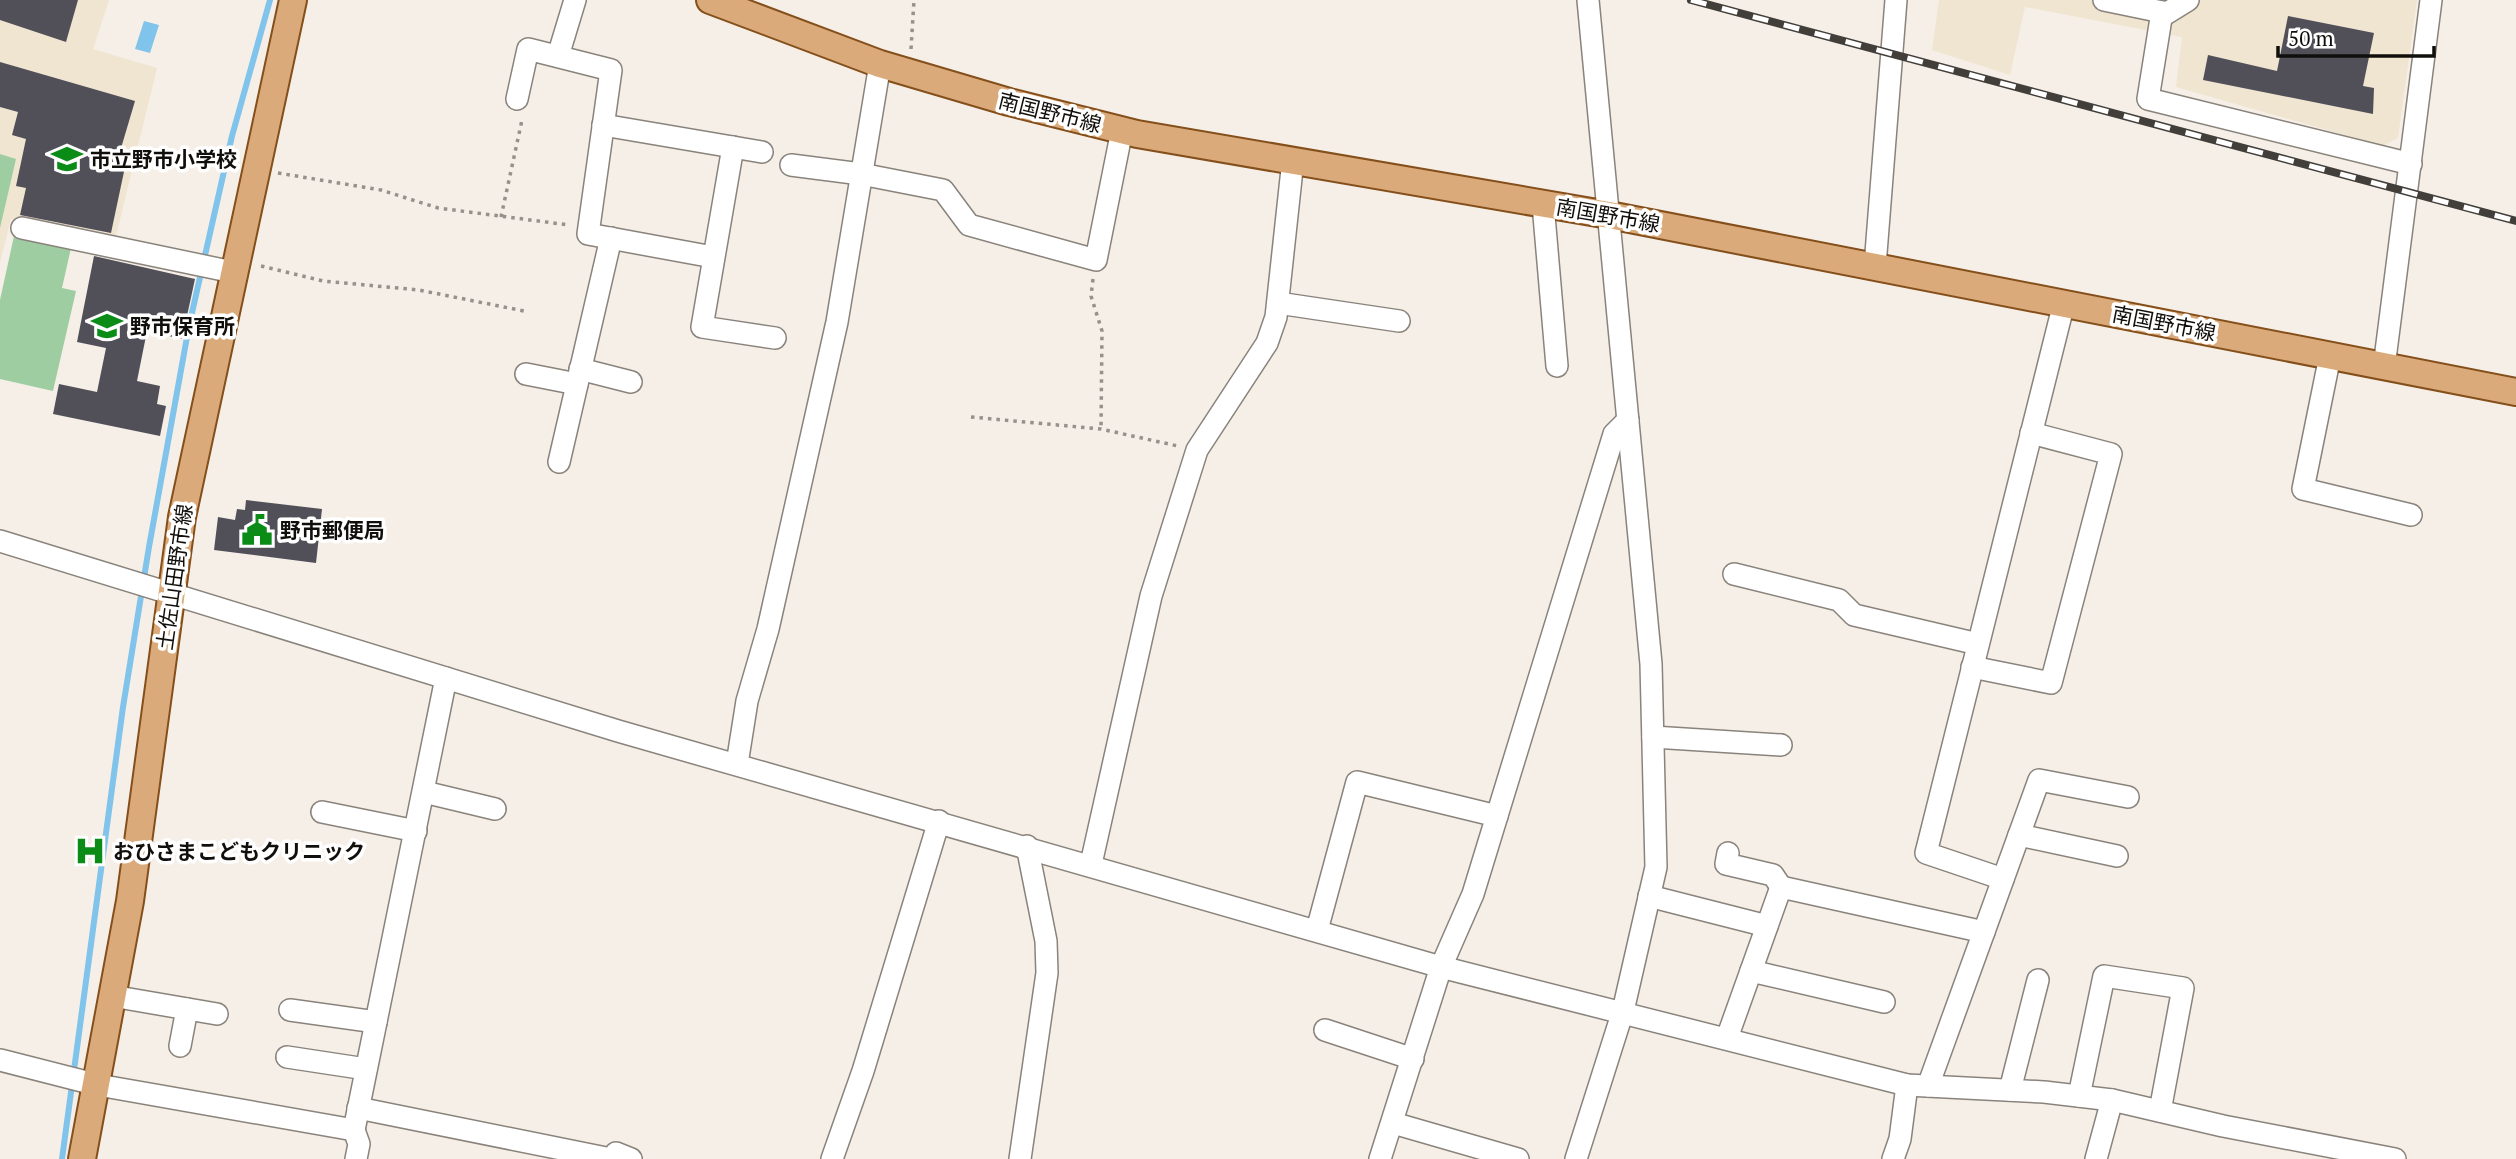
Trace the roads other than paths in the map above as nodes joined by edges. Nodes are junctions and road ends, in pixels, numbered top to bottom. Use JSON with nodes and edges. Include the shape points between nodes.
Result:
{"nodes":[{"id":1,"x":293,"y":0,"type":"edge"},
{"id":2,"x":575,"y":0,"type":"edge"},
{"id":3,"x":710,"y":0,"type":"edge"},
{"id":4,"x":1588,"y":0,"type":"edge"},
{"id":5,"x":1896,"y":0,"type":"edge"},
{"id":6,"x":2104,"y":0,"type":"edge"},
{"id":7,"x":2188,"y":0,"type":"edge"},
{"id":8,"x":2431,"y":0,"type":"edge"},
{"id":9,"x":2160,"y":22,"type":"junction"},
{"id":10,"x":558,"y":57,"type":"junction"},
{"id":11,"x":880,"y":64,"type":"junction"},
{"id":12,"x":517,"y":99,"type":"road end"},
{"id":13,"x":603,"y":124,"type":"junction"},
{"id":14,"x":1122,"y":130,"type":"junction"},
{"id":15,"x":733,"y":147,"type":"junction"},
{"id":16,"x":762,"y":152,"type":"dead end"},
{"id":17,"x":1293,"y":160,"type":"junction"},
{"id":18,"x":2411,"y":164,"type":"junction"},
{"id":19,"x":791,"y":165,"type":"dead end"},
{"id":20,"x":861,"y":174,"type":"junction"},
{"id":21,"x":1543,"y":204,"type":"junction"},
{"id":22,"x":1609,"y":215,"type":"junction"},
{"id":23,"x":22,"y":228,"type":"dead end"},
{"id":24,"x":611,"y":238,"type":"junction"},
{"id":25,"x":713,"y":257,"type":"junction"},
{"id":26,"x":235,"y":266,"type":"junction"},
{"id":27,"x":1875,"y":266,"type":"junction"},
{"id":28,"x":1278,"y":303,"type":"junction"},
{"id":29,"x":2064,"y":303,"type":"junction"},
{"id":30,"x":1399,"y":321,"type":"dead end"},
{"id":31,"x":775,"y":338,"type":"dead end"},
{"id":32,"x":2330,"y":356,"type":"junction"},
{"id":33,"x":1557,"y":366,"type":"dead end"},
{"id":34,"x":2384,"y":367,"type":"junction"},
{"id":35,"x":526,"y":374,"type":"dead end"},
{"id":36,"x":579,"y":377,"type":"junction"},
{"id":37,"x":631,"y":382,"type":"dead end"},
{"id":38,"x":2516,"y":392,"type":"edge"},
{"id":39,"x":1628,"y":420,"type":"junction"},
{"id":40,"x":2031,"y":433,"type":"junction"},
{"id":41,"x":559,"y":462,"type":"dead end"},
{"id":42,"x":2411,"y":515,"type":"dead end"},
{"id":43,"x":0,"y":541,"type":"edge"},
{"id":44,"x":1734,"y":574,"type":"dead end"},
{"id":45,"x":170,"y":596,"type":"junction"},
{"id":46,"x":1978,"y":644,"type":"junction"},
{"id":47,"x":1972,"y":667,"type":"junction"},
{"id":48,"x":446,"y":678,"type":"junction"},
{"id":49,"x":1653,"y":737,"type":"junction"},
{"id":50,"x":1781,"y":745,"type":"dead end"},
{"id":51,"x":737,"y":764,"type":"junction"},
{"id":52,"x":424,"y":792,"type":"junction"},
{"id":53,"x":2128,"y":797,"type":"dead end"},
{"id":54,"x":495,"y":809,"type":"dead end"},
{"id":55,"x":322,"y":812,"type":"dead end"},
{"id":56,"x":1496,"y":816,"type":"junction"},
{"id":57,"x":939,"y":821,"type":"junction"},
{"id":58,"x":416,"y":831,"type":"junction"},
{"id":59,"x":2019,"y":835,"type":"junction"},
{"id":60,"x":1027,"y":846,"type":"junction"},
{"id":61,"x":1728,"y":853,"type":"dead end"},
{"id":62,"x":2117,"y":856,"type":"dead end"},
{"id":63,"x":1091,"y":864,"type":"junction"},
{"id":64,"x":2003,"y":879,"type":"junction"},
{"id":65,"x":1781,"y":887,"type":"junction"},
{"id":66,"x":1649,"y":897,"type":"junction"},
{"id":67,"x":1767,"y":926,"type":"junction"},
{"id":68,"x":1317,"y":930,"type":"junction"},
{"id":69,"x":1984,"y":932,"type":"junction"},
{"id":70,"x":1441,"y":967,"type":"junction"},
{"id":71,"x":1751,"y":971,"type":"junction"},
{"id":72,"x":2038,"y":980,"type":"dead end"},
{"id":73,"x":112,"y":996,"type":"junction"},
{"id":74,"x":1884,"y":1002,"type":"dead end"},
{"id":75,"x":187,"y":1009,"type":"junction"},
{"id":76,"x":290,"y":1010,"type":"dead end"},
{"id":77,"x":1623,"y":1011,"type":"junction"},
{"id":78,"x":217,"y":1014,"type":"dead end"},
{"id":79,"x":376,"y":1023,"type":"junction"},
{"id":80,"x":1325,"y":1030,"type":"dead end"},
{"id":81,"x":1727,"y":1038,"type":"junction"},
{"id":82,"x":180,"y":1046,"type":"dead end"},
{"id":83,"x":287,"y":1057,"type":"dead end"},
{"id":84,"x":1413,"y":1059,"type":"junction"},
{"id":85,"x":0,"y":1060,"type":"edge"},
{"id":86,"x":366,"y":1069,"type":"junction"},
{"id":87,"x":98,"y":1085,"type":"junction"},
{"id":88,"x":1917,"y":1086,"type":"junction"},
{"id":89,"x":2010,"y":1090,"type":"junction"},
{"id":90,"x":2079,"y":1096,"type":"junction"},
{"id":91,"x":2112,"y":1100,"type":"junction"},
{"id":92,"x":358,"y":1108,"type":"junction"},
{"id":93,"x":2160,"y":1111,"type":"junction"},
{"id":94,"x":1393,"y":1123,"type":"junction"},
{"id":95,"x":354,"y":1130,"type":"junction"},
{"id":96,"x":538,"y":1152,"type":"edge"},
{"id":97,"x":1512,"y":1158,"type":"edge"},
{"id":98,"x":82,"y":1159,"type":"edge"},
{"id":99,"x":356,"y":1159,"type":"edge"},
{"id":100,"x":613,"y":1159,"type":"edge"},
{"id":101,"x":631,"y":1159,"type":"edge"},
{"id":102,"x":832,"y":1159,"type":"edge"},
{"id":103,"x":1020,"y":1159,"type":"edge"},
{"id":104,"x":1380,"y":1159,"type":"edge"},
{"id":105,"x":1576,"y":1159,"type":"edge"},
{"id":106,"x":1893,"y":1159,"type":"edge"},
{"id":107,"x":2096,"y":1159,"type":"edge"},
{"id":108,"x":2395,"y":1159,"type":"edge"}],
"edges":[{"from":1,"to":26,"type":"main road","name":"土佐山田野市線"},
{"from":2,"to":10,"type":"street"},
{"from":3,"to":11,"type":"main road","name":"南国野市線"},
{"from":4,"to":22,"type":"street"},
{"from":5,"to":27,"type":"street"},
{"from":6,"to":9,"type":"street"},
{"from":7,"to":9,"type":"street"},
{"from":8,"to":18,"type":"street"},
{"from":9,"to":18,"type":"street","via":[[2148,99]]},
{"from":10,"to":12,"type":"street","via":[[528,49]]},
{"from":10,"to":13,"type":"street","via":[[611,70]]},
{"from":11,"to":14,"type":"main road","name":"南国野市線"},
{"from":11,"to":20,"type":"street"},
{"from":13,"to":15,"type":"street"},
{"from":13,"to":24,"type":"street","via":[[588,234]]},
{"from":14,"to":17,"type":"main road","name":"南国野市線"},
{"from":14,"to":20,"type":"street","via":[[1096,260],[969,225],[943,190]]},
{"from":15,"to":16,"type":"street"},
{"from":15,"to":25,"type":"street"},
{"from":17,"to":21,"type":"main road","name":"南国野市線"},
{"from":17,"to":28,"type":"street"},
{"from":18,"to":34,"type":"street"},
{"from":19,"to":20,"type":"street"},
{"from":20,"to":51,"type":"street","via":[[837,322],[768,629],[747,701]]},
{"from":21,"to":22,"type":"main road","name":"南国野市線"},
{"from":21,"to":33,"type":"street"},
{"from":22,"to":27,"type":"main road","name":"南国野市線"},
{"from":22,"to":39,"type":"street"},
{"from":23,"to":26,"type":"street"},
{"from":24,"to":25,"type":"street"},
{"from":24,"to":36,"type":"street"},
{"from":25,"to":31,"type":"street","via":[[702,327]]},
{"from":26,"to":45,"type":"main road","name":"土佐山田野市線"},
{"from":27,"to":29,"type":"main road","name":"南国野市線"},
{"from":28,"to":30,"type":"street"},
{"from":28,"to":63,"type":"street","via":[[1267,343],[1197,450],[1151,596]]},
{"from":29,"to":32,"type":"main road","name":"南国野市線"},
{"from":29,"to":40,"type":"street"},
{"from":32,"to":34,"type":"main road","name":"南国野市線"},
{"from":32,"to":42,"type":"street","via":[[2303,489]]},
{"from":34,"to":38,"type":"main road","name":"南国野市線"},
{"from":35,"to":36,"type":"street"},
{"from":36,"to":37,"type":"street"},
{"from":36,"to":41,"type":"street"},
{"from":39,"to":49,"type":"street","via":[[1651,664]]},
{"from":39,"to":56,"type":"street","via":[[1614,434]]},
{"from":40,"to":46,"type":"street"},
{"from":40,"to":47,"type":"street","via":[[2111,454],[2051,683]]},
{"from":43,"to":45,"type":"street"},
{"from":44,"to":46,"type":"street","via":[[1839,600],[1854,615]]},
{"from":45,"to":48,"type":"street"},
{"from":45,"to":73,"type":"main road","name":"土佐山田野市線","via":[[130,901]]},
{"from":46,"to":47,"type":"street"},
{"from":47,"to":64,"type":"street","via":[[1926,853]]},
{"from":48,"to":51,"type":"street"},
{"from":48,"to":52,"type":"street"},
{"from":49,"to":50,"type":"street"},
{"from":49,"to":66,"type":"street","via":[[1656,867]]},
{"from":51,"to":57,"type":"street"},
{"from":52,"to":54,"type":"street"},
{"from":52,"to":58,"type":"street"},
{"from":53,"to":59,"type":"street","via":[[2039,780]]},
{"from":55,"to":58,"type":"street"},
{"from":56,"to":68,"type":"street","via":[[1357,782]]},
{"from":56,"to":70,"type":"street","via":[[1473,894]]},
{"from":57,"to":60,"type":"street"},
{"from":57,"to":102,"type":"street"},
{"from":58,"to":79,"type":"street"},
{"from":59,"to":62,"type":"street"},
{"from":59,"to":64,"type":"street"},
{"from":60,"to":63,"type":"street"},
{"from":60,"to":103,"type":"street","via":[[1047,973]]},
{"from":61,"to":65,"type":"street","via":[[1726,864],[1773,875]]},
{"from":63,"to":68,"type":"street"},
{"from":64,"to":69,"type":"street"},
{"from":65,"to":67,"type":"street"},
{"from":65,"to":69,"type":"street"},
{"from":66,"to":67,"type":"street"},
{"from":66,"to":77,"type":"street"},
{"from":67,"to":71,"type":"street"},
{"from":68,"to":70,"type":"street"},
{"from":69,"to":88,"type":"street"},
{"from":70,"to":77,"type":"street"},
{"from":70,"to":84,"type":"street"},
{"from":71,"to":74,"type":"street"},
{"from":71,"to":81,"type":"street"},
{"from":72,"to":89,"type":"street"},
{"from":73,"to":75,"type":"street"},
{"from":73,"to":87,"type":"main road","name":"土佐山田野市線"},
{"from":75,"to":78,"type":"street"},
{"from":75,"to":82,"type":"street"},
{"from":76,"to":79,"type":"street"},
{"from":77,"to":81,"type":"street"},
{"from":77,"to":105,"type":"street"},
{"from":79,"to":86,"type":"street"},
{"from":80,"to":84,"type":"street"},
{"from":81,"to":88,"type":"street"},
{"from":83,"to":86,"type":"street"},
{"from":84,"to":94,"type":"street"},
{"from":85,"to":87,"type":"street"},
{"from":86,"to":92,"type":"street"},
{"from":87,"to":95,"type":"street"},
{"from":87,"to":98,"type":"main road","name":"土佐山田野市線"},
{"from":88,"to":89,"type":"street"},
{"from":88,"to":106,"type":"street"},
{"from":89,"to":90,"type":"street"},
{"from":90,"to":91,"type":"street"},
{"from":90,"to":93,"type":"street","via":[[2104,976],[2183,988]]},
{"from":91,"to":93,"type":"street"},
{"from":91,"to":107,"type":"street"},
{"from":92,"to":95,"type":"street"},
{"from":92,"to":96,"type":"street"},
{"from":93,"to":108,"type":"street"},
{"from":94,"to":97,"type":"street"},
{"from":94,"to":104,"type":"street"},
{"from":95,"to":99,"type":"street","via":[[359,1144]]},
{"from":96,"to":100,"type":"street"},
{"from":100,"to":101,"type":"street","via":[[616,1153]]}]}
